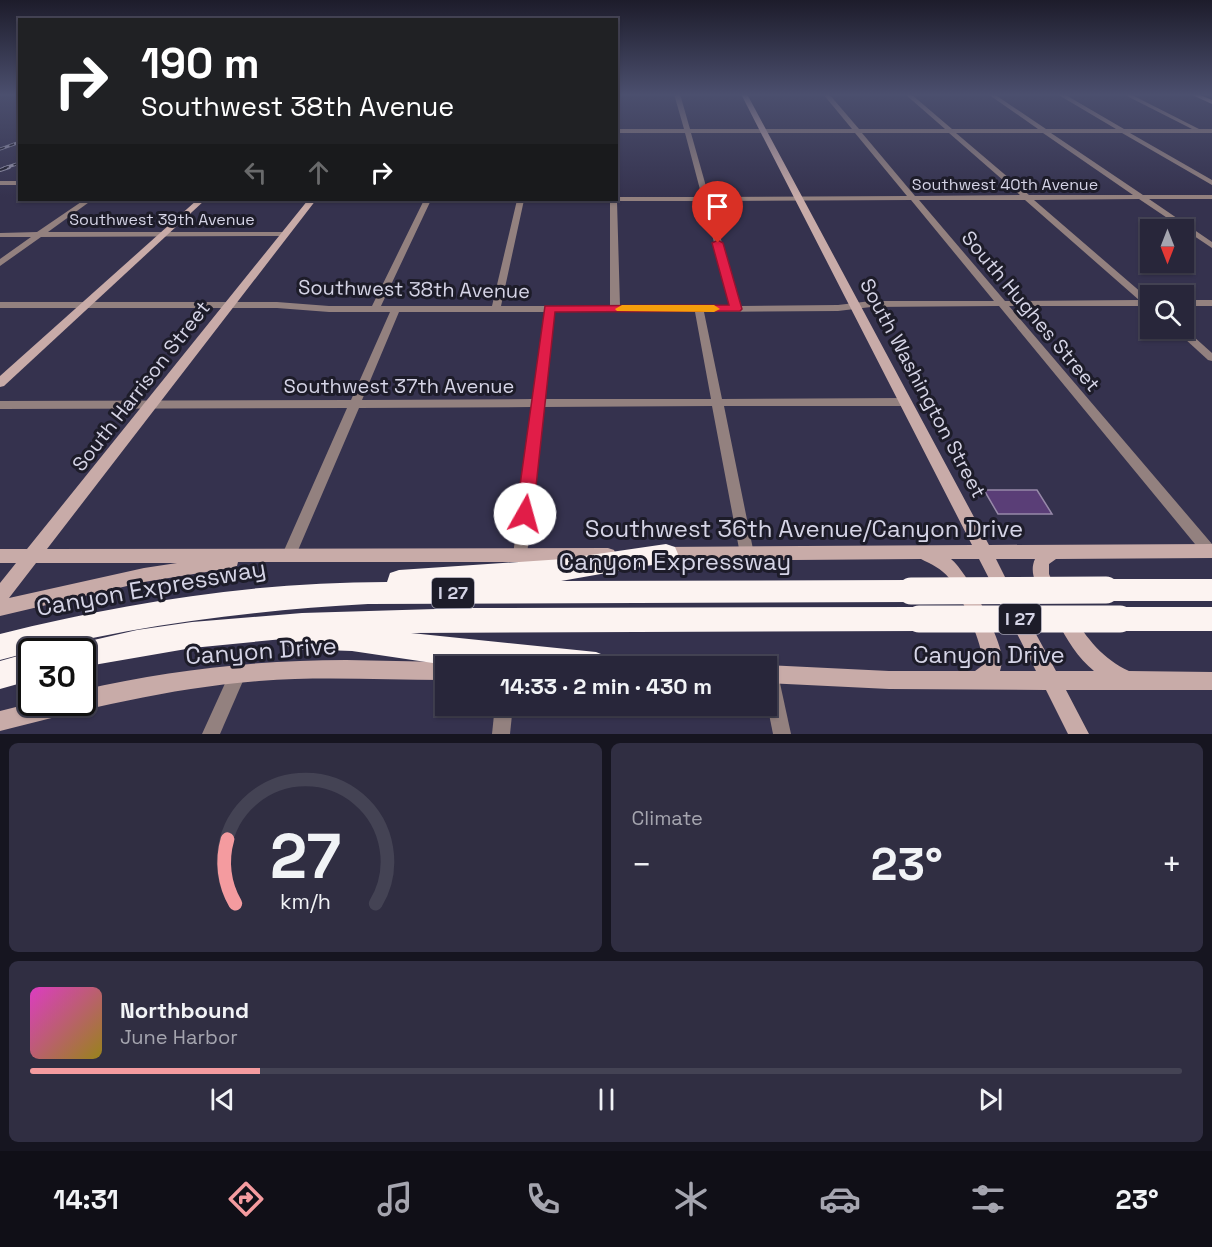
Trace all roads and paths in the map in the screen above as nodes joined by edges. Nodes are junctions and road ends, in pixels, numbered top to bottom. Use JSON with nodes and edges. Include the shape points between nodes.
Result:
{"nodes":[{"id":1,"x":762,"y":128,"type":"edge"},
{"id":2,"x":855,"y":128,"type":"edge"},
{"id":3,"x":948,"y":128,"type":"edge"},
{"id":4,"x":1040,"y":128,"type":"edge"},
{"id":5,"x":1118,"y":128,"type":"edge"},
{"id":6,"x":1195,"y":128,"type":"edge"},
{"id":7,"x":1198,"y":130,"type":"junction"},
{"id":8,"x":1212,"y":130,"type":"edge"},
{"id":9,"x":618,"y":131,"type":"edge"},
{"id":10,"x":687,"y":131,"type":"junction"},
{"id":11,"x":763,"y":131,"type":"junction"},
{"id":12,"x":857,"y":131,"type":"junction"},
{"id":13,"x":951,"y":131,"type":"junction"},
{"id":14,"x":1044,"y":131,"type":"junction"},
{"id":15,"x":1123,"y":131,"type":"junction"},
{"id":16,"x":1212,"y":138,"type":"edge"},
{"id":17,"x":0,"y":183,"type":"edge"},
{"id":18,"x":18,"y":183,"type":"edge"},
{"id":19,"x":1212,"y":183,"type":"edge"},
{"id":20,"x":1028,"y":197,"type":"junction"},
{"id":21,"x":1142,"y":197,"type":"junction"},
{"id":22,"x":1212,"y":197,"type":"edge"},
{"id":23,"x":799,"y":198,"type":"junction"},
{"id":24,"x":913,"y":198,"type":"junction"},
{"id":25,"x":618,"y":199,"type":"edge"},
{"id":26,"x":706,"y":199,"type":"junction"},
{"id":27,"x":87,"y":201,"type":"edge"},
{"id":28,"x":200,"y":201,"type":"edge"},
{"id":29,"x":311,"y":201,"type":"edge"},
{"id":30,"x":427,"y":201,"type":"edge"},
{"id":31,"x":520,"y":201,"type":"edge"},
{"id":32,"x":615,"y":201,"type":"edge"},
{"id":33,"x":39,"y":234,"type":"junction"},
{"id":34,"x":284,"y":234,"type":"junction"},
{"id":35,"x":0,"y":235,"type":"edge"},
{"id":36,"x":163,"y":235,"type":"junction"},
{"id":37,"x":1212,"y":246,"type":"edge"},
{"id":38,"x":0,"y":263,"type":"edge"},
{"id":39,"x":1140,"y":295,"type":"edge"},
{"id":40,"x":1194,"y":303,"type":"edge"},
{"id":41,"x":1212,"y":303,"type":"edge"},
{"id":42,"x":1002,"y":304,"type":"junction"},
{"id":43,"x":1140,"y":304,"type":"edge"},
{"id":44,"x":0,"y":305,"type":"edge"},
{"id":45,"x":85,"y":305,"type":"junction"},
{"id":46,"x":229,"y":305,"type":"junction"},
{"id":47,"x":854,"y":306,"type":"junction"},
{"id":48,"x":375,"y":309,"type":"junction"},
{"id":49,"x":396,"y":309,"type":"junction"},
{"id":50,"x":496,"y":309,"type":"junction"},
{"id":51,"x":549,"y":309,"type":"junction"},
{"id":52,"x":615,"y":309,"type":"junction"},
{"id":53,"x":699,"y":309,"type":"junction"},
{"id":54,"x":736,"y":309,"type":"junction"},
{"id":55,"x":1190,"y":339,"type":"edge"},
{"id":56,"x":1212,"y":358,"type":"edge"},
{"id":57,"x":0,"y":382,"type":"edge"},
{"id":58,"x":906,"y":402,"type":"junction"},
{"id":59,"x":538,"y":403,"type":"junction"},
{"id":60,"x":717,"y":403,"type":"junction"},
{"id":61,"x":151,"y":404,"type":"junction"},
{"id":62,"x":356,"y":404,"type":"junction"},
{"id":63,"x":0,"y":405,"type":"edge"},
{"id":64,"x":1210,"y":551,"type":"edge"},
{"id":65,"x":984,"y":552,"type":"junction"},
{"id":66,"x":1057,"y":552,"type":"junction"},
{"id":67,"x":916,"y":553,"type":"junction"},
{"id":68,"x":666,"y":554,"type":"junction"},
{"id":69,"x":747,"y":554,"type":"junction"},
{"id":70,"x":32,"y":555,"type":"junction"},
{"id":71,"x":150,"y":555,"type":"junction"},
{"id":72,"x":289,"y":555,"type":"junction"},
{"id":73,"x":520,"y":555,"type":"junction"},
{"id":74,"x":0,"y":556,"type":"edge"},
{"id":75,"x":144,"y":575,"type":"junction"},
{"id":76,"x":1212,"y":590,"type":"edge"},
{"id":77,"x":0,"y":596,"type":"edge"},
{"id":78,"x":286,"y":596,"type":"junction"},
{"id":79,"x":0,"y":608,"type":"edge"},
{"id":80,"x":1212,"y":619,"type":"edge"},
{"id":81,"x":212,"y":631,"type":"junction"},
{"id":82,"x":0,"y":647,"type":"edge"},
{"id":83,"x":96,"y":651,"type":"edge"},
{"id":84,"x":488,"y":656,"type":"edge"},
{"id":85,"x":18,"y":670,"type":"edge"},
{"id":86,"x":435,"y":671,"type":"edge"},
{"id":87,"x":238,"y":674,"type":"junction"},
{"id":88,"x":777,"y":674,"type":"edge"},
{"id":89,"x":0,"y":675,"type":"edge"},
{"id":90,"x":974,"y":680,"type":"junction"},
{"id":91,"x":1051,"y":681,"type":"junction"},
{"id":92,"x":1212,"y":681,"type":"edge"},
{"id":93,"x":1141,"y":682,"type":"junction"},
{"id":94,"x":96,"y":696,"type":"edge"},
{"id":95,"x":777,"y":713,"type":"edge"},
{"id":96,"x":22,"y":716,"type":"edge"},
{"id":97,"x":503,"y":716,"type":"edge"},
{"id":98,"x":0,"y":722,"type":"edge"},
{"id":99,"x":212,"y":734,"type":"edge"},
{"id":100,"x":501,"y":734,"type":"edge"},
{"id":101,"x":782,"y":734,"type":"edge"},
{"id":102,"x":1079,"y":734,"type":"edge"}],
"edges":[{"from":1,"to":11,"type":"main road","name":"South Washington Street"},
{"from":2,"to":12,"type":"street","name":"South Hughes Street"},
{"from":3,"to":13,"type":"street"},
{"from":4,"to":14,"type":"street"},
{"from":5,"to":15,"type":"street"},
{"from":6,"to":7,"type":"street"},
{"from":7,"to":8,"type":"street"},
{"from":7,"to":15,"type":"street"},
{"from":7,"to":16,"type":"street"},
{"from":9,"to":10,"type":"street"},
{"from":10,"to":11,"type":"street"},
{"from":10,"to":26,"type":"street"},
{"from":11,"to":12,"type":"street"},
{"from":11,"to":23,"type":"main road","name":"South Washington Street"},
{"from":12,"to":13,"type":"street"},
{"from":12,"to":24,"type":"street","name":"South Hughes Street"},
{"from":13,"to":14,"type":"street"},
{"from":13,"to":20,"type":"street"},
{"from":14,"to":15,"type":"street"},
{"from":14,"to":21,"type":"street"},
{"from":15,"to":19,"type":"street"},
{"from":17,"to":18,"type":"street"},
{"from":20,"to":21,"type":"street","name":"Southwest 40th Avenue"},
{"from":20,"to":24,"type":"street","name":"Southwest 40th Avenue"},
{"from":20,"to":39,"type":"street"},
{"from":21,"to":22,"type":"street","name":"Southwest 40th Avenue"},
{"from":21,"to":37,"type":"street"},
{"from":23,"to":24,"type":"street","name":"Southwest 40th Avenue"},
{"from":23,"to":26,"type":"street","name":"Southwest 40th Avenue"},
{"from":23,"to":47,"type":"main road","name":"South Washington Street"},
{"from":24,"to":42,"type":"street","name":"South Hughes Street"},
{"from":25,"to":26,"type":"street","name":"Southwest 40th Avenue"},
{"from":26,"to":54,"type":"street"},
{"from":27,"to":33,"type":"street"},
{"from":28,"to":36,"type":"main road"},
{"from":29,"to":34,"type":"main road","name":"South Harrison Street"},
{"from":30,"to":48,"type":"street"},
{"from":31,"to":50,"type":"street"},
{"from":32,"to":52,"type":"street"},
{"from":33,"to":35,"type":"street","name":"Southwest 39th Avenue"},
{"from":33,"to":36,"type":"street","name":"Southwest 39th Avenue"},
{"from":33,"to":38,"type":"street"},
{"from":34,"to":36,"type":"street","name":"Southwest 39th Avenue"},
{"from":34,"to":46,"type":"main road","name":"South Harrison Street"},
{"from":36,"to":45,"type":"main road"},
{"from":40,"to":41,"type":"street"},
{"from":42,"to":43,"type":"street","name":"Southwest 38th Avenue"},
{"from":42,"to":47,"type":"street","name":"Southwest 38th Avenue"},
{"from":42,"to":64,"type":"street","name":"South Hughes Street"},
{"from":44,"to":45,"type":"street","name":"Southwest 38th Avenue"},
{"from":45,"to":46,"type":"street","name":"Southwest 38th Avenue"},
{"from":45,"to":57,"type":"main road"},
{"from":46,"to":48,"type":"street","name":"Southwest 38th Avenue"},
{"from":46,"to":61,"type":"main road","name":"South Harrison Street"},
{"from":47,"to":54,"type":"street","name":"Southwest 38th Avenue"},
{"from":47,"to":58,"type":"main road","name":"South Washington Street"},
{"from":48,"to":49,"type":"street","name":"Southwest 38th Avenue"},
{"from":49,"to":50,"type":"street","name":"Southwest 38th Avenue"},
{"from":49,"to":62,"type":"street"},
{"from":50,"to":51,"type":"street","name":"Southwest 38th Avenue"},
{"from":51,"to":52,"type":"street","name":"Southwest 38th Avenue"},
{"from":51,"to":59,"type":"street"},
{"from":52,"to":53,"type":"street","name":"Southwest 38th Avenue"},
{"from":53,"to":54,"type":"street","name":"Southwest 38th Avenue"},
{"from":53,"to":60,"type":"street"},
{"from":55,"to":56,"type":"street"},
{"from":58,"to":60,"type":"street","name":"Southwest 37th Avenue"},
{"from":58,"to":65,"type":"main road","name":"South Washington Street"},
{"from":59,"to":60,"type":"street","name":"Southwest 37th Avenue"},
{"from":59,"to":62,"type":"street","name":"Southwest 37th Avenue"},
{"from":59,"to":73,"type":"street"},
{"from":60,"to":69,"type":"street"},
{"from":61,"to":62,"type":"street","name":"Southwest 37th Avenue"},
{"from":61,"to":63,"type":"street","name":"Southwest 37th Avenue"},
{"from":61,"to":70,"type":"main road","name":"South Harrison Street"},
{"from":62,"to":72,"type":"street"},
{"from":64,"to":66,"type":"main road","name":"Southwest 36th Avenue/Canyon Drive"},
{"from":65,"to":66,"type":"main road","name":"Southwest 36th Avenue/Canyon Drive"},
{"from":65,"to":67,"type":"main road","name":"Southwest 36th Avenue/Canyon Drive"},
{"from":65,"to":91,"type":"main road","name":"South Washington Street"},
{"from":66,"to":93,"type":"main road","via":[[1043,558],[1040,571],[1082,648],[1108,671]]},
{"from":67,"to":69,"type":"main road","name":"Southwest 36th Avenue/Canyon Drive"},
{"from":67,"to":90,"type":"main road","via":[[937,558],[955,573],[989,643],[993,653],[990,671]]},
{"from":68,"to":69,"type":"main road","name":"Southwest 36th Avenue/Canyon Drive"},
{"from":68,"to":73,"type":"main road","name":"Southwest 36th Avenue/Canyon Drive"},
{"from":68,"to":78,"type":"highway","via":[[563,570],[380,582]]},
{"from":70,"to":71,"type":"main road"},
{"from":70,"to":74,"type":"main road"},
{"from":70,"to":77,"type":"main road","name":"South Harrison Street"},
{"from":71,"to":72,"type":"main road"},
{"from":71,"to":75,"type":"main road"},
{"from":72,"to":73,"type":"main road","name":"Southwest 36th Avenue/Canyon Drive"},
{"from":72,"to":75,"type":"main road"},
{"from":75,"to":79,"type":"main road"},
{"from":76,"to":78,"type":"highway","name":"Canyon Expressway","number":"I 27","bridge":true},
{"from":78,"to":82,"type":"highway","name":"Canyon Expressway","number":"I 27","via":[[105,621]]},
{"from":80,"to":81,"type":"highway","number":"I 27","bridge":true,"via":[[371,621]]},
{"from":81,"to":83,"type":"highway","number":"I 27"},
{"from":81,"to":84,"type":"highway","via":[[352,638]]},
{"from":85,"to":89,"type":"highway"},
{"from":86,"to":87,"type":"main road","name":"Canyon Drive","via":[[287,670]]},
{"from":87,"to":94,"type":"main road","name":"Canyon Drive"},
{"from":87,"to":99,"type":"street"},
{"from":88,"to":90,"type":"main road","name":"Canyon Drive"},
{"from":90,"to":91,"type":"main road","name":"Canyon Drive"},
{"from":91,"to":93,"type":"main road","name":"Canyon Drive"},
{"from":91,"to":102,"type":"main road","name":"South Washington Street"},
{"from":92,"to":93,"type":"main road","name":"Canyon Drive"},
{"from":95,"to":101,"type":"street"},
{"from":96,"to":98,"type":"main road"},
{"from":97,"to":100,"type":"street"}]}
